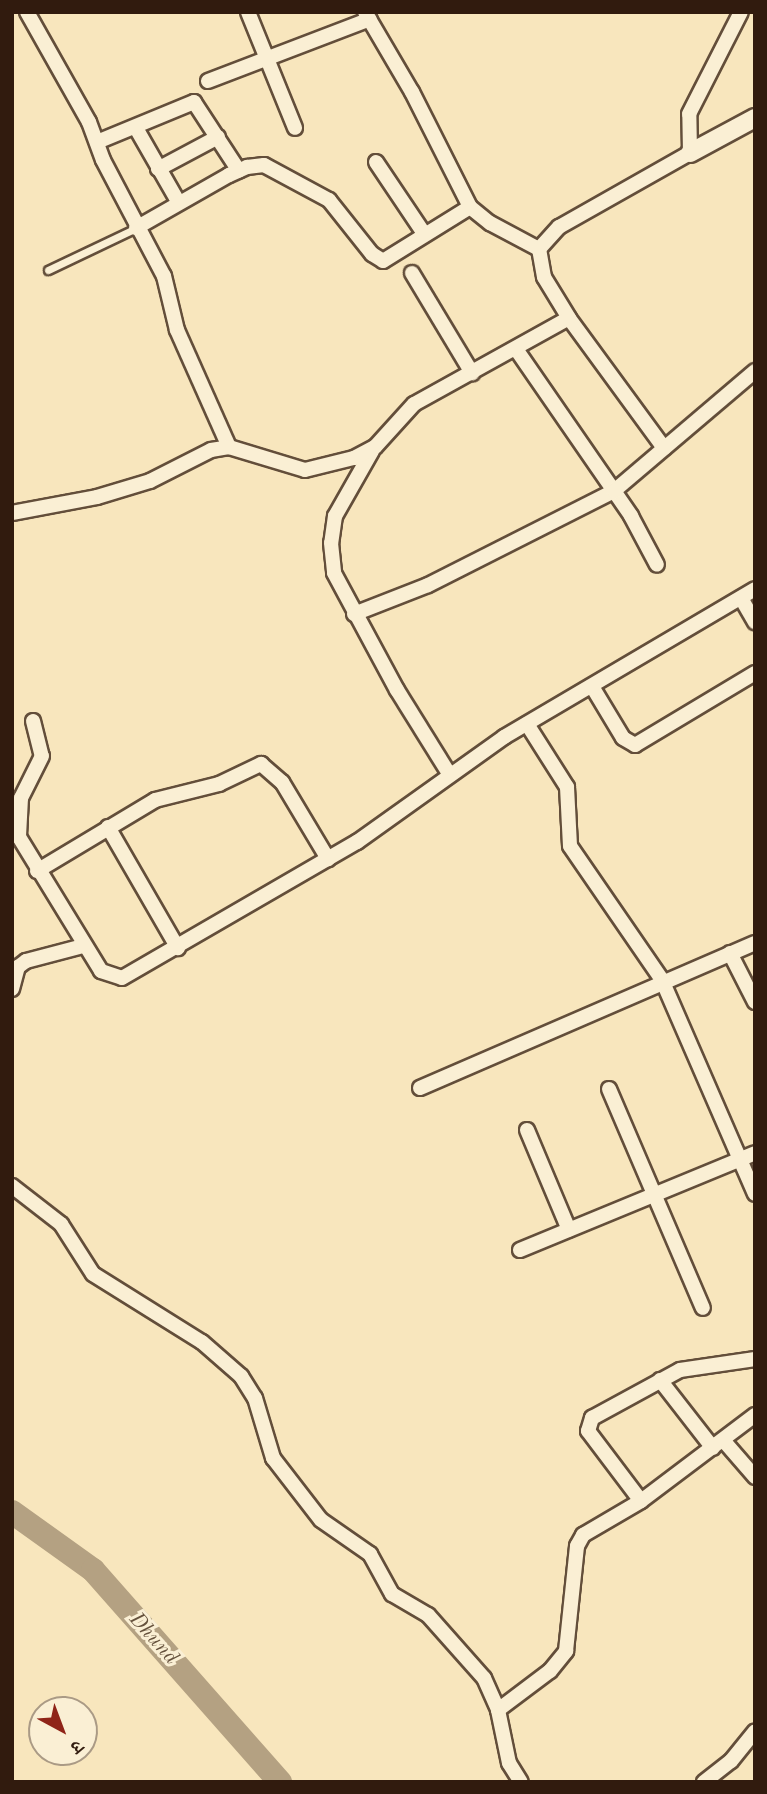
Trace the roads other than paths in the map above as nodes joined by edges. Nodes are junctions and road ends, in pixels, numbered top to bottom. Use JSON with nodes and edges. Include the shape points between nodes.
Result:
{"nodes":[{"id":1,"x":27,"y":12,"type":"edge"},
{"id":2,"x":248,"y":12,"type":"edge"},
{"id":3,"x":741,"y":12,"type":"edge"},
{"id":4,"x":367,"y":16,"type":"edge"},
{"id":5,"x":266,"y":56,"type":"junction"},
{"id":6,"x":208,"y":81,"type":"dead end"},
{"id":7,"x":755,"y":118,"type":"edge"},
{"id":8,"x":136,"y":128,"type":"junction"},
{"id":9,"x":295,"y":128,"type":"dead end"},
{"id":10,"x":218,"y":137,"type":"junction"},
{"id":11,"x":97,"y":142,"type":"junction"},
{"id":12,"x":690,"y":153,"type":"junction"},
{"id":13,"x":376,"y":162,"type":"dead end"},
{"id":14,"x":158,"y":169,"type":"junction"},
{"id":15,"x":239,"y":171,"type":"junction"},
{"id":16,"x":179,"y":203,"type":"junction"},
{"id":17,"x":470,"y":207,"type":"junction"},
{"id":18,"x":136,"y":228,"type":"junction"},
{"id":19,"x":424,"y":232,"type":"junction"},
{"id":20,"x":539,"y":249,"type":"junction"},
{"id":21,"x":48,"y":270,"type":"dead end"},
{"id":22,"x":412,"y":273,"type":"dead end"},
{"id":23,"x":569,"y":318,"type":"junction"},
{"id":24,"x":516,"y":349,"type":"junction"},
{"id":25,"x":755,"y":371,"type":"edge"},
{"id":26,"x":472,"y":373,"type":"junction"},
{"id":27,"x":229,"y":447,"type":"junction"},
{"id":28,"x":374,"y":447,"type":"junction"},
{"id":29,"x":664,"y":449,"type":"junction"},
{"id":30,"x":614,"y":491,"type":"junction"},
{"id":31,"x":12,"y":513,"type":"edge"},
{"id":32,"x":657,"y":565,"type":"dead end"},
{"id":33,"x":755,"y":589,"type":"edge"},
{"id":34,"x":741,"y":598,"type":"junction"},
{"id":35,"x":354,"y":614,"type":"junction"},
{"id":36,"x":755,"y":622,"type":"edge"},
{"id":37,"x":755,"y":673,"type":"edge"},
{"id":38,"x":593,"y":688,"type":"junction"},
{"id":39,"x":33,"y":721,"type":"dead end"},
{"id":40,"x":527,"y":724,"type":"junction"},
{"id":41,"x":450,"y":775,"type":"junction"},
{"id":42,"x":108,"y":827,"type":"junction"},
{"id":43,"x":328,"y":859,"type":"junction"},
{"id":44,"x":37,"y":871,"type":"junction"},
{"id":45,"x":755,"y":943,"type":"edge"},
{"id":46,"x":83,"y":946,"type":"junction"},
{"id":47,"x":178,"y":948,"type":"junction"},
{"id":48,"x":730,"y":953,"type":"junction"},
{"id":49,"x":662,"y":980,"type":"junction"},
{"id":50,"x":12,"y":989,"type":"edge"},
{"id":51,"x":755,"y":1002,"type":"edge"},
{"id":52,"x":420,"y":1088,"type":"dead end"},
{"id":53,"x":609,"y":1088,"type":"dead end"},
{"id":54,"x":527,"y":1130,"type":"dead end"},
{"id":55,"x":755,"y":1153,"type":"edge"},
{"id":56,"x":740,"y":1159,"type":"junction"},
{"id":57,"x":12,"y":1186,"type":"edge"},
{"id":58,"x":656,"y":1194,"type":"junction"},
{"id":59,"x":755,"y":1194,"type":"edge"},
{"id":60,"x":569,"y":1230,"type":"junction"},
{"id":61,"x":520,"y":1250,"type":"dead end"},
{"id":62,"x":702,"y":1308,"type":"dead end"},
{"id":63,"x":755,"y":1359,"type":"edge"},
{"id":64,"x":660,"y":1380,"type":"junction"},
{"id":65,"x":755,"y":1415,"type":"edge"},
{"id":66,"x":718,"y":1444,"type":"junction"},
{"id":67,"x":755,"y":1478,"type":"edge"},
{"id":68,"x":641,"y":1501,"type":"junction"},
{"id":69,"x":498,"y":1710,"type":"junction"},
{"id":70,"x":755,"y":1731,"type":"edge"},
{"id":71,"x":521,"y":1782,"type":"edge"},
{"id":72,"x":704,"y":1782,"type":"edge"}],
"edges":[{"from":1,"to":11,"type":"street"},
{"from":2,"to":5,"type":"street"},
{"from":3,"to":12,"type":"street","via":[[689,114]]},
{"from":4,"to":5,"type":"street"},
{"from":4,"to":17,"type":"street"},
{"from":5,"to":6,"type":"street"},
{"from":5,"to":9,"type":"street"},
{"from":7,"to":12,"type":"street"},
{"from":8,"to":10,"type":"street","via":[[194,102]]},
{"from":8,"to":11,"type":"street"},
{"from":8,"to":14,"type":"street"},
{"from":10,"to":14,"type":"street"},
{"from":10,"to":15,"type":"street"},
{"from":11,"to":18,"type":"street"},
{"from":12,"to":20,"type":"street","via":[[559,227]]},
{"from":13,"to":19,"type":"street"},
{"from":14,"to":16,"type":"street"},
{"from":15,"to":16,"type":"street"},
{"from":15,"to":19,"type":"street","via":[[264,165],[313,189],[329,200],[377,259],[391,258]]},
{"from":16,"to":18,"type":"street"},
{"from":17,"to":19,"type":"street"},
{"from":17,"to":20,"type":"street"},
{"from":18,"to":21,"type":"lane"},
{"from":18,"to":27,"type":"street","via":[[164,276],[177,330]]},
{"from":20,"to":23,"type":"street","via":[[544,277]]},
{"from":22,"to":26,"type":"street"},
{"from":23,"to":24,"type":"street"},
{"from":23,"to":29,"type":"street"},
{"from":24,"to":26,"type":"street"},
{"from":24,"to":30,"type":"street"},
{"from":25,"to":29,"type":"street"},
{"from":26,"to":28,"type":"street","via":[[414,404]]},
{"from":27,"to":28,"type":"street","via":[[305,470],[354,458]]},
{"from":27,"to":31,"type":"street","via":[[137,485]]},
{"from":28,"to":35,"type":"street","via":[[335,516],[331,543],[334,573]]},
{"from":29,"to":30,"type":"street"},
{"from":30,"to":32,"type":"street"},
{"from":30,"to":35,"type":"street","via":[[428,585]]},
{"from":33,"to":34,"type":"street"},
{"from":34,"to":36,"type":"street"},
{"from":34,"to":38,"type":"street"},
{"from":35,"to":41,"type":"street"},
{"from":37,"to":38,"type":"street","via":[[635,745],[623,738]]},
{"from":38,"to":40,"type":"street"},
{"from":39,"to":44,"type":"street","via":[[42,756],[21,798],[19,836]]},
{"from":40,"to":41,"type":"street"},
{"from":40,"to":49,"type":"street","via":[[566,787],[570,846]]},
{"from":41,"to":43,"type":"street"},
{"from":42,"to":43,"type":"street","via":[[155,800],[219,784],[261,764],[282,782]]},
{"from":42,"to":44,"type":"street"},
{"from":42,"to":47,"type":"street"},
{"from":43,"to":47,"type":"street"},
{"from":44,"to":46,"type":"street"},
{"from":45,"to":48,"type":"street"},
{"from":46,"to":47,"type":"street","via":[[101,971],[113,978],[129,975]]},
{"from":46,"to":50,"type":"street","via":[[26,961],[18,967]]},
{"from":48,"to":49,"type":"street"},
{"from":48,"to":51,"type":"street"},
{"from":49,"to":52,"type":"street"},
{"from":49,"to":56,"type":"street"},
{"from":53,"to":58,"type":"street"},
{"from":54,"to":60,"type":"street"},
{"from":55,"to":56,"type":"street"},
{"from":56,"to":58,"type":"street"},
{"from":56,"to":59,"type":"street"},
{"from":57,"to":69,"type":"street","via":[[56,1219],[93,1274],[202,1342],[241,1376],[255,1398],[273,1458],[326,1525],[370,1554],[392,1594],[428,1615],[473,1664]]},
{"from":58,"to":60,"type":"street"},
{"from":58,"to":62,"type":"street"},
{"from":60,"to":61,"type":"street"},
{"from":63,"to":64,"type":"street","via":[[693,1365]]},
{"from":64,"to":66,"type":"street"},
{"from":64,"to":68,"type":"street","via":[[587,1425]]},
{"from":65,"to":66,"type":"street"},
{"from":66,"to":67,"type":"street"},
{"from":66,"to":68,"type":"street"},
{"from":68,"to":69,"type":"street","via":[[583,1535],[566,1651],[550,1671]]},
{"from":69,"to":71,"type":"street","via":[[509,1763]]},
{"from":70,"to":72,"type":"street","via":[[731,1761]]}]}
